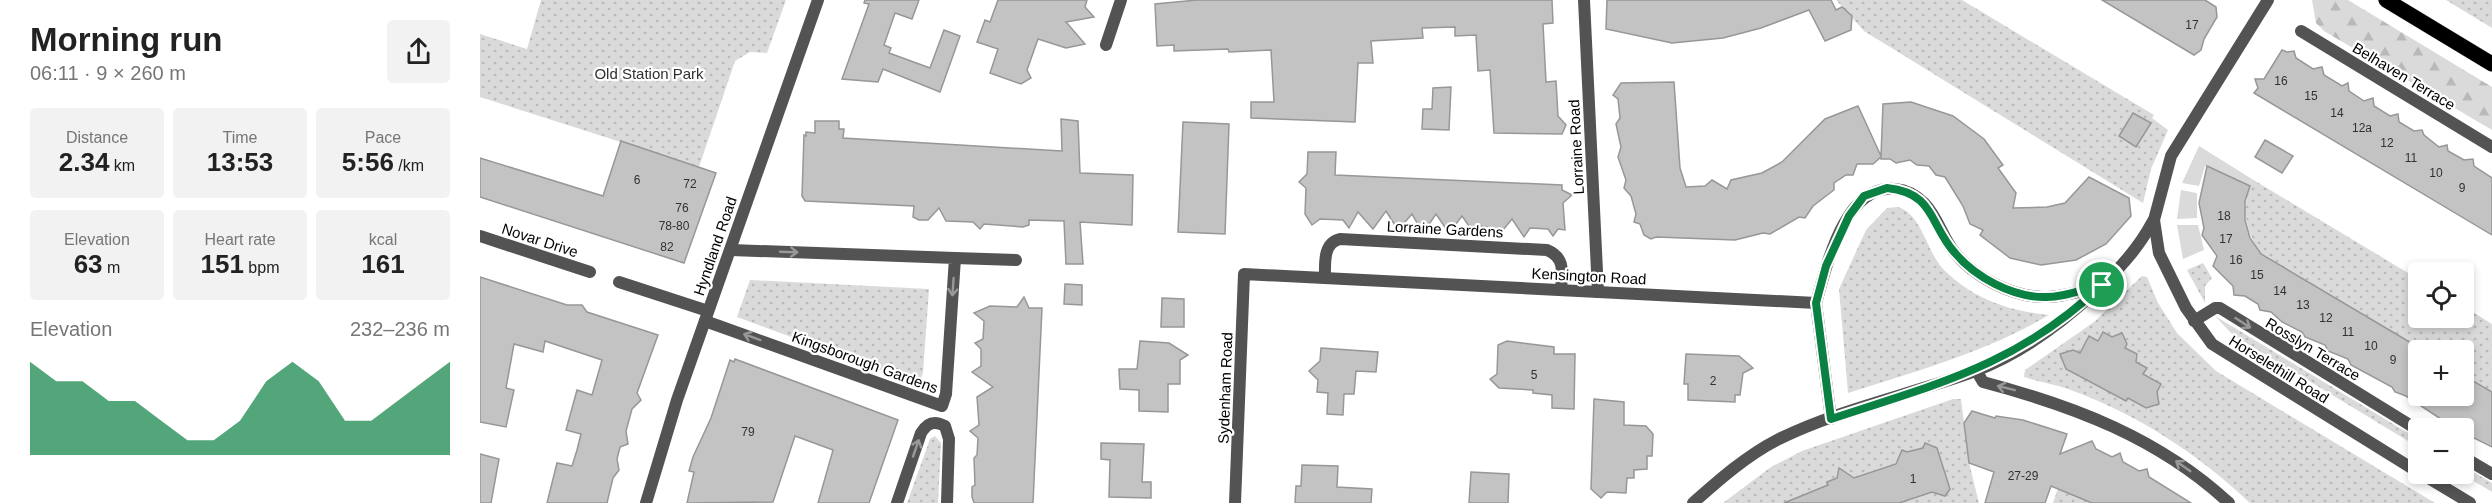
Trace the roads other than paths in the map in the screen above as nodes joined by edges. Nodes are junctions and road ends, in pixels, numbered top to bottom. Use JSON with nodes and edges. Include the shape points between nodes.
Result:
{"nodes":[{"id":1,"x":818,"y":0,"type":"edge"},
{"id":2,"x":1121,"y":0,"type":"edge"},
{"id":3,"x":1584,"y":0,"type":"edge"},
{"id":4,"x":2268,"y":0,"type":"edge"},
{"id":5,"x":2386,"y":0,"type":"edge"},
{"id":6,"x":2301,"y":31,"type":"dead end"},
{"id":7,"x":1106,"y":45,"type":"dead end"},
{"id":8,"x":2492,"y":64,"type":"edge"},
{"id":9,"x":2492,"y":147,"type":"edge"},
{"id":10,"x":2154,"y":220,"type":"junction"},
{"id":11,"x":480,"y":236,"type":"edge"},
{"id":12,"x":731,"y":250,"type":"junction"},
{"id":13,"x":955,"y":258,"type":"junction"},
{"id":14,"x":1016,"y":260,"type":"dead end"},
{"id":15,"x":590,"y":272,"type":"dead end"},
{"id":16,"x":1244,"y":274,"type":"joint"},
{"id":17,"x":1325,"y":278,"type":"junction"},
{"id":18,"x":620,"y":282,"type":"dead end"},
{"id":19,"x":2102,"y":285,"type":"junction"},
{"id":20,"x":1561,"y":290,"type":"junction"},
{"id":21,"x":1598,"y":292,"type":"junction"},
{"id":22,"x":1816,"y":303,"type":"junction"},
{"id":23,"x":707,"y":316,"type":"junction"},
{"id":24,"x":2194,"y":321,"type":"junction"},
{"id":25,"x":1976,"y":370,"type":"junction"},
{"id":26,"x":1831,"y":419,"type":"junction"},
{"id":27,"x":2408,"y":424,"type":"edge"},
{"id":28,"x":2474,"y":463,"type":"edge"},
{"id":29,"x":2408,"y":466,"type":"edge"},
{"id":30,"x":2492,"y":474,"type":"edge"},
{"id":31,"x":2439,"y":484,"type":"edge"},
{"id":32,"x":646,"y":503,"type":"edge"},
{"id":33,"x":897,"y":503,"type":"edge"},
{"id":34,"x":947,"y":503,"type":"edge"},
{"id":35,"x":1235,"y":503,"type":"edge"},
{"id":36,"x":1694,"y":503,"type":"edge"},
{"id":37,"x":2229,"y":503,"type":"edge"},
{"id":38,"x":2470,"y":503,"type":"edge"}],
"edges":[{"from":1,"to":12,"type":"street","name":"Hyndland Road"},
{"from":2,"to":7,"type":"street"},
{"from":3,"to":21,"type":"street","name":"Lorraine Road"},
{"from":4,"to":10,"type":"street","name":"Horselethill Road","via":[[2171,156]]},
{"from":5,"to":8,"type":"main road"},
{"from":6,"to":9,"type":"street","name":"Belhaven Terrace"},
{"from":10,"to":19,"type":"street","via":[[2134,253]]},
{"from":10,"to":24,"type":"street","name":"Horselethill Road","via":[[2159,253]]},
{"from":11,"to":15,"type":"street","name":"Novar Drive"},
{"from":12,"to":13,"type":"street","one_way":true},
{"from":12,"to":23,"type":"street","name":"Hyndland Road"},
{"from":13,"to":14,"type":"street"},
{"from":13,"to":23,"type":"street","name":"Kingsborough Gardens","one_way":true,"via":[[942,406]]},
{"from":16,"to":17,"type":"street","name":"Kensington Road"},
{"from":16,"to":35,"type":"street","name":"Sydenham Road"},
{"from":17,"to":20,"type":"street","name":"Kensington Road"},
{"from":17,"to":20,"type":"street","name":"Lorraine Gardens","via":[[1327,250],[1340,239],[1547,250],[1562,263]]},
{"from":18,"to":23,"type":"street"},
{"from":19,"to":22,"type":"street","via":[[2043,297],[2002,286],[1955,254],[1923,202],[1901,190],[1887,188],[1864,196],[1849,216],[1826,266]]},
{"from":19,"to":25,"type":"street","via":[[2050,329]]},
{"from":20,"to":21,"type":"street","name":"Kensington Road"},
{"from":21,"to":22,"type":"street","name":"Kensington Road"},
{"from":22,"to":26,"type":"street"},
{"from":23,"to":32,"type":"street","name":"Hyndland Road","via":[[663,441]]},
{"from":24,"to":27,"type":"street","name":"Rosslyn Terrace","one_way":true,"via":[[2220,308]]},
{"from":24,"to":29,"type":"street","name":"Horselethill Road","via":[[2227,356]]},
{"from":25,"to":26,"type":"street"},
{"from":37,"to":25,"type":"street","one_way":true,"via":[[2176,461],[2128,432],[2058,402],[1983,382]]},
{"from":26,"to":36,"type":"street","via":[[1776,441],[1730,471]]},
{"from":28,"to":30,"type":"street"},
{"from":31,"to":38,"type":"street"},
{"from":33,"to":34,"type":"street","one_way":true,"via":[[921,433],[933,423],[945,426],[949,439]]}]}
